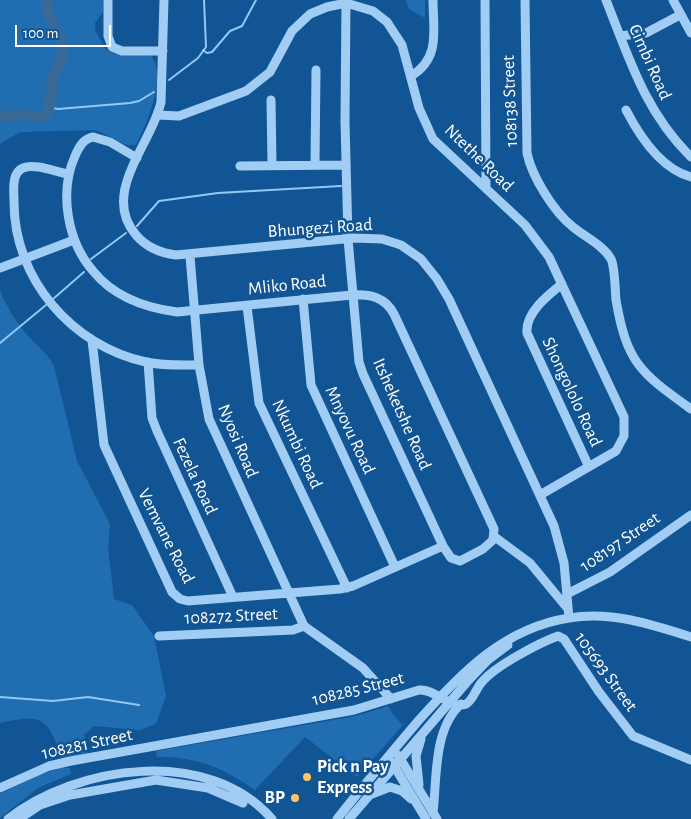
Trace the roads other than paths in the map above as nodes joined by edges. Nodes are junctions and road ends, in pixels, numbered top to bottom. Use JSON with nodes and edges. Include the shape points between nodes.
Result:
{"nodes":[{"id":1,"x":108,"y":0,"type":"edge"},
{"id":2,"x":164,"y":0,"type":"edge"},
{"id":3,"x":433,"y":0,"type":"edge"},
{"id":4,"x":485,"y":0,"type":"edge"},
{"id":5,"x":525,"y":0,"type":"edge"},
{"id":6,"x":606,"y":0,"type":"edge"},
{"id":7,"x":672,"y":0,"type":"edge"},
{"id":8,"x":346,"y":2,"type":"edge"},
{"id":9,"x":680,"y":16,"type":"junction"},
{"id":10,"x":691,"y":33,"type":"edge"},
{"id":11,"x":620,"y":36,"type":"junction"},
{"id":12,"x":163,"y":51,"type":"junction"},
{"id":13,"x":316,"y":70,"type":"dead end"},
{"id":14,"x":411,"y":76,"type":"junction"},
{"id":15,"x":271,"y":100,"type":"dead end"},
{"id":16,"x":626,"y":110,"type":"dead end"},
{"id":17,"x":158,"y":115,"type":"junction"},
{"id":18,"x":691,"y":157,"type":"edge"},
{"id":19,"x":137,"y":158,"type":"junction"},
{"id":20,"x":272,"y":165,"type":"junction"},
{"id":21,"x":315,"y":165,"type":"junction"},
{"id":22,"x":346,"y":165,"type":"junction"},
{"id":23,"x":240,"y":166,"type":"dead end"},
{"id":24,"x":68,"y":174,"type":"junction"},
{"id":25,"x":691,"y":177,"type":"edge"},
{"id":26,"x":486,"y":188,"type":"junction"},
{"id":27,"x":348,"y":239,"type":"junction"},
{"id":28,"x":74,"y":240,"type":"junction"},
{"id":29,"x":190,"y":256,"type":"junction"},
{"id":30,"x":24,"y":258,"type":"junction"},
{"id":31,"x":0,"y":268,"type":"edge"},
{"id":32,"x":562,"y":284,"type":"junction"},
{"id":33,"x":352,"y":295,"type":"junction"},
{"id":34,"x":302,"y":299,"type":"junction"},
{"id":35,"x":247,"y":306,"type":"junction"},
{"id":36,"x":194,"y":311,"type":"junction"},
{"id":37,"x":92,"y":340,"type":"junction"},
{"id":38,"x":148,"y":362,"type":"junction"},
{"id":39,"x":199,"y":365,"type":"junction"},
{"id":40,"x":691,"y":408,"type":"edge"},
{"id":41,"x":589,"y":467,"type":"junction"},
{"id":42,"x":540,"y":495,"type":"junction"},
{"id":43,"x":691,"y":515,"type":"edge"},
{"id":44,"x":495,"y":537,"type":"junction"},
{"id":45,"x":443,"y":546,"type":"junction"},
{"id":46,"x":396,"y":567,"type":"junction"},
{"id":47,"x":346,"y":588,"type":"junction"},
{"id":48,"x":290,"y":594,"type":"junction"},
{"id":49,"x":567,"y":594,"type":"junction"},
{"id":50,"x":233,"y":597,"type":"junction"},
{"id":51,"x":569,"y":613,"type":"junction"},
{"id":52,"x":304,"y":626,"type":"junction"},
{"id":53,"x":535,"y":628,"type":"junction"},
{"id":54,"x":159,"y":636,"type":"dead end"},
{"id":55,"x":691,"y":637,"type":"edge"},
{"id":56,"x":440,"y":697,"type":"junction"},
{"id":57,"x":391,"y":698,"type":"junction"},
{"id":58,"x":449,"y":702,"type":"junction"},
{"id":59,"x":461,"y":704,"type":"junction"},
{"id":60,"x":429,"y":724,"type":"junction"},
{"id":61,"x":184,"y":742,"type":"joint"},
{"id":62,"x":391,"y":752,"type":"junction"},
{"id":63,"x":400,"y":758,"type":"junction"},
{"id":64,"x":691,"y":760,"type":"edge"},
{"id":65,"x":394,"y":766,"type":"junction"},
{"id":66,"x":0,"y":788,"type":"edge"},
{"id":67,"x":424,"y":797,"type":"junction"},
{"id":68,"x":364,"y":800,"type":"junction"},
{"id":69,"x":419,"y":806,"type":"junction"},
{"id":70,"x":432,"y":817,"type":"edge"},
{"id":71,"x":8,"y":819,"type":"edge"},
{"id":72,"x":20,"y":819,"type":"edge"},
{"id":73,"x":266,"y":819,"type":"edge"},
{"id":74,"x":272,"y":819,"type":"edge"},
{"id":75,"x":335,"y":819,"type":"edge"},
{"id":76,"x":349,"y":819,"type":"edge"}],
"edges":[{"from":1,"to":12,"type":"street","via":[[108,36],[112,47],[128,51]]},
{"from":2,"to":12,"type":"street","name":"Bhungezi Road"},
{"from":3,"to":14,"type":"street","via":[[432,52],[424,67]]},
{"from":4,"to":26,"type":"street"},
{"from":5,"to":40,"type":"street","name":"108138 Street","via":[[527,154],[531,168],[569,224],[616,261],[614,289],[630,354],[644,371]]},
{"from":6,"to":11,"type":"street","name":"Cimbi Road"},
{"from":7,"to":9,"type":"street"},
{"from":8,"to":14,"type":"street","name":"Ntethe Road","via":[[373,11],[387,22],[399,38]]},
{"from":8,"to":17,"type":"street","via":[[319,10],[298,24],[274,67],[251,88],[179,116]]},
{"from":8,"to":22,"type":"street","name":"Itsheketshe Road"},
{"from":9,"to":10,"type":"street"},
{"from":9,"to":11,"type":"street","via":[[646,32]]},
{"from":11,"to":18,"type":"street","name":"Cimbi Road","via":[[632,68],[660,122]]},
{"from":12,"to":17,"type":"street","name":"Bhungezi Road","via":[[163,86]]},
{"from":13,"to":21,"type":"street"},
{"from":14,"to":26,"type":"street","name":"Ntethe Road","via":[[419,108],[433,139]]},
{"from":15,"to":20,"type":"street"},
{"from":16,"to":25,"type":"street","via":[[640,135],[671,168]]},
{"from":17,"to":19,"type":"street","name":"Bhungezi Road"},
{"from":19,"to":24,"type":"street","name":"Mliko Road","via":[[104,139],[89,138],[78,149]]},
{"from":19,"to":29,"type":"street","name":"Bhungezi Road","via":[[126,183],[124,198],[132,230],[158,251]]},
{"from":20,"to":21,"type":"street"},
{"from":20,"to":23,"type":"street"},
{"from":21,"to":22,"type":"street"},
{"from":22,"to":27,"type":"street","name":"Itsheketshe Road"},
{"from":24,"to":28,"type":"street","name":"Mliko Road","via":[[68,210]]},
{"from":24,"to":30,"type":"street","via":[[28,167],[21,168],[17,174],[14,184],[15,223]]},
{"from":26,"to":32,"type":"street","name":"Ntethe Road","via":[[539,242]]},
{"from":27,"to":29,"type":"street","name":"Bhungezi Road"},
{"from":27,"to":33,"type":"street","name":"Itsheketshe Road"},
{"from":27,"to":42,"type":"street","name":"Bhungezi Road","via":[[374,238],[395,243],[412,252],[431,270],[449,300]]},
{"from":28,"to":30,"type":"street"},
{"from":28,"to":36,"type":"street","name":"Mliko Road","via":[[94,273],[115,291],[154,309]]},
{"from":29,"to":36,"type":"street","name":"Nyosi Road"},
{"from":30,"to":31,"type":"street"},
{"from":30,"to":37,"type":"street","via":[[48,300],[66,320]]},
{"from":32,"to":41,"type":"street","name":"Shongololo Road","via":[[537,308],[528,322],[527,333]]},
{"from":32,"to":41,"type":"street","name":"Ntethe Road","via":[[625,422],[624,436],[616,451]]},
{"from":33,"to":34,"type":"street","name":"Mliko Road"},
{"from":33,"to":44,"type":"street","name":"Mliko Road","via":[[379,298],[390,307],[456,445]]},
{"from":33,"to":45,"type":"street","name":"Itsheketshe Road","via":[[363,374]]},
{"from":34,"to":35,"type":"street","name":"Mliko Road"},
{"from":34,"to":46,"type":"street","name":"Mnyovu Road","via":[[311,385]]},
{"from":35,"to":36,"type":"street","name":"Mliko Road"},
{"from":35,"to":47,"type":"street","name":"Nkumbi Road","via":[[259,402]]},
{"from":36,"to":39,"type":"street","name":"Nyosi Road"},
{"from":37,"to":38,"type":"street","via":[[122,355]]},
{"from":37,"to":50,"type":"street","name":"Vemvane Road","via":[[104,444],[172,592],[188,601]]},
{"from":38,"to":39,"type":"street"},
{"from":38,"to":50,"type":"street","name":"Fezela Road","via":[[155,426]]},
{"from":39,"to":48,"type":"street","name":"Nyosi Road","via":[[209,419]]},
{"from":41,"to":42,"type":"street","name":"Ntethe Road"},
{"from":42,"to":49,"type":"street","name":"Bhungezi Road","via":[[558,537]]},
{"from":43,"to":49,"type":"street","name":"108197 Street","via":[[610,572]]},
{"from":44,"to":45,"type":"street","name":"Itsheketshe Road","via":[[483,549],[455,562]]},
{"from":44,"to":51,"type":"street","via":[[530,563]]},
{"from":45,"to":46,"type":"street","name":"Vemvane Road"},
{"from":46,"to":47,"type":"street","name":"Vemvane Road"},
{"from":47,"to":48,"type":"street","name":"Vemvane Road"},
{"from":48,"to":50,"type":"street","name":"Vemvane Road"},
{"from":48,"to":52,"type":"street","name":"Nyosi Road"},
{"from":49,"to":51,"type":"street","name":"Bhungezi Road"},
{"from":51,"to":53,"type":"street"},
{"from":51,"to":55,"type":"street","via":[[632,619]]},
{"from":52,"to":54,"type":"street","name":"108272 Street","via":[[293,630]]},
{"from":52,"to":57,"type":"street","via":[[362,668]]},
{"from":53,"to":56,"type":"street","via":[[486,653]]},
{"from":53,"to":58,"type":"street","via":[[488,660]]},
{"from":56,"to":57,"type":"street","name":"108285 Street","via":[[429,690],[422,690]]},
{"from":56,"to":58,"type":"street","name":"108285 Street"},
{"from":56,"to":62,"type":"street"},
{"from":57,"to":61,"type":"street","name":"108285 Street","via":[[354,710]]},
{"from":58,"to":59,"type":"street"},
{"from":58,"to":60,"type":"street"},
{"from":59,"to":64,"type":"street","name":"105693 Street","via":[[469,702],[491,674],[524,652],[560,636],[633,736]]},
{"from":59,"to":70,"type":"street","via":[[452,716],[441,747]]},
{"from":60,"to":63,"type":"street"},
{"from":60,"to":67,"type":"street","via":[[416,756],[418,781]]},
{"from":61,"to":66,"type":"street","name":"108281 Street","via":[[49,766]]},
{"from":62,"to":63,"type":"street"},
{"from":62,"to":65,"type":"street"},
{"from":62,"to":75,"type":"street"},
{"from":63,"to":65,"type":"street"},
{"from":63,"to":67,"type":"street"},
{"from":65,"to":68,"type":"street"},
{"from":65,"to":69,"type":"street"},
{"from":67,"to":70,"type":"street"},
{"from":68,"to":69,"type":"street","via":[[380,789],[390,787],[402,791]]},
{"from":68,"to":76,"type":"street"},
{"from":69,"to":70,"type":"street"},
{"from":71,"to":74,"type":"street","via":[[35,800],[68,786],[109,776],[169,772],[194,774],[219,782]]},
{"from":72,"to":73,"type":"street","via":[[40,805],[70,795],[156,780],[215,790]]}]}
